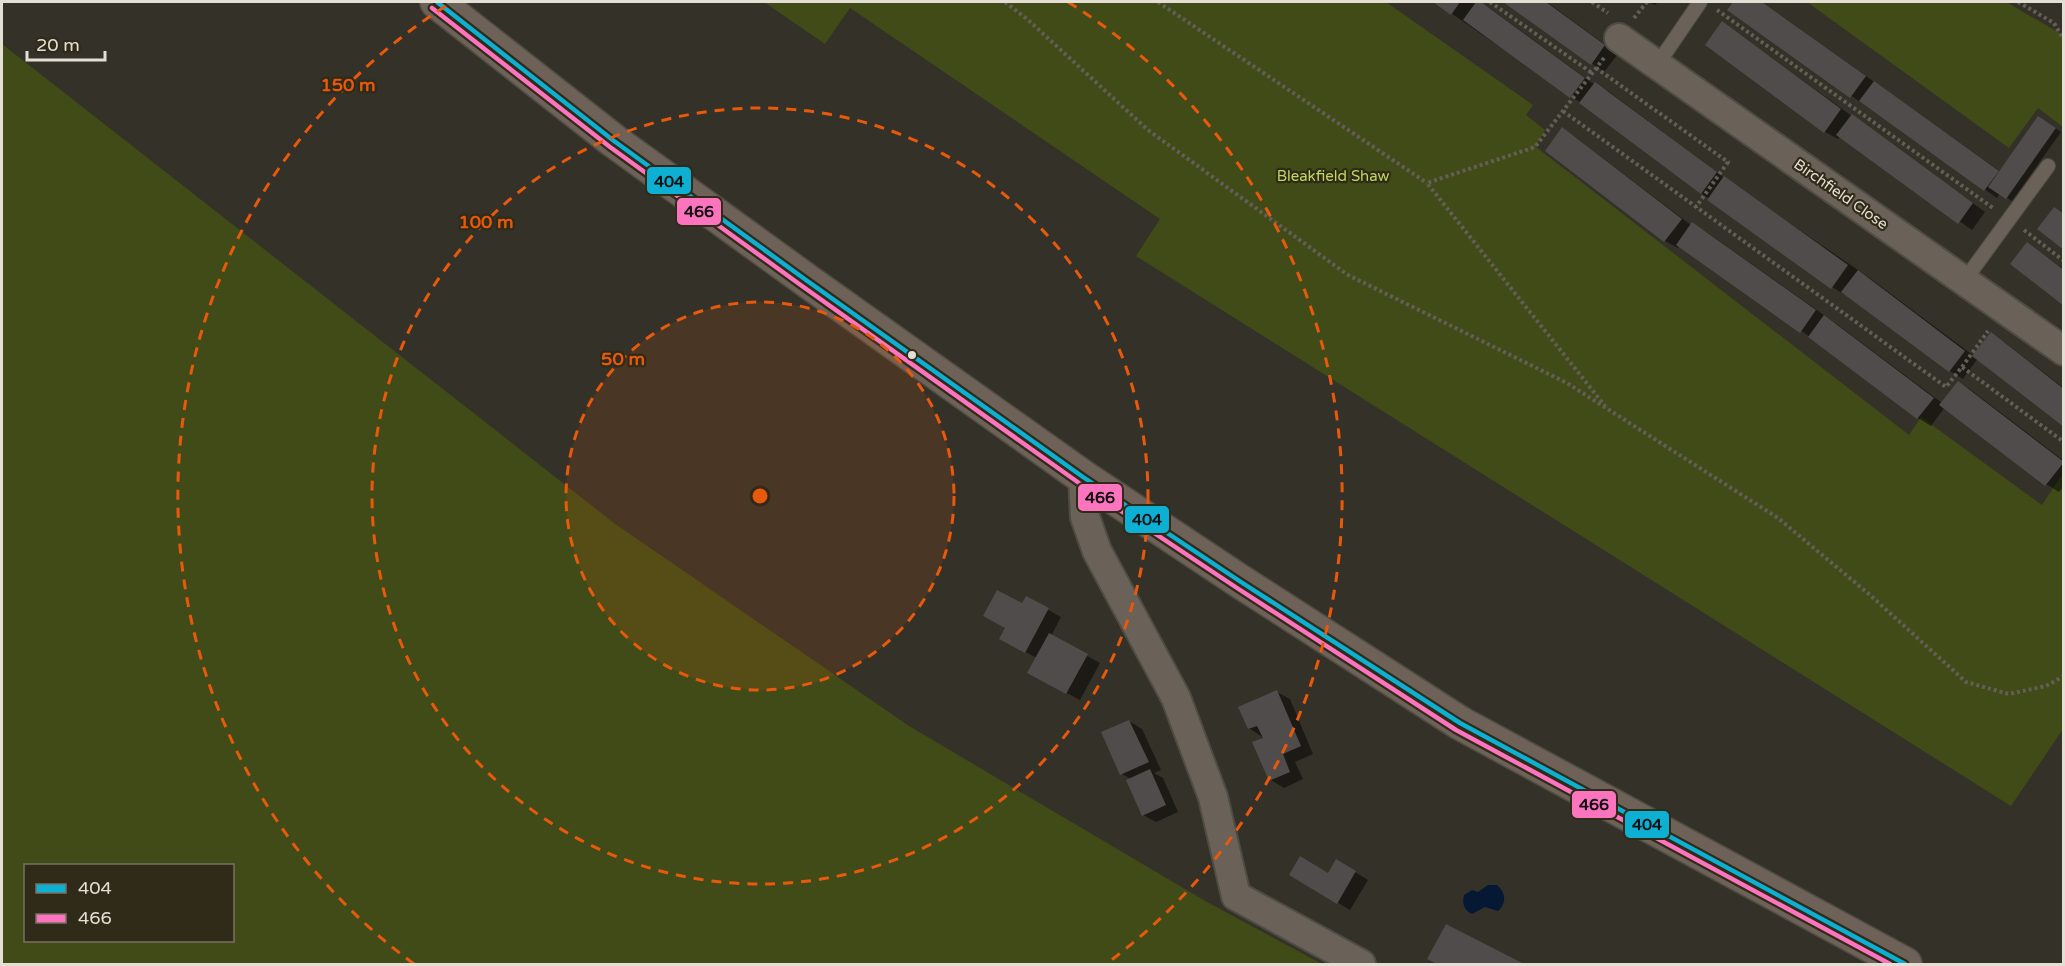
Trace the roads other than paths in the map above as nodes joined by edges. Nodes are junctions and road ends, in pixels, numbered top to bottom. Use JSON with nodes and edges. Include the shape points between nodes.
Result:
{"nodes":[{"id":1,"x":437,"y":2,"type":"edge"},
{"id":2,"x":1700,"y":2,"type":"edge"},
{"id":3,"x":1618,"y":38,"type":"road end"},
{"id":4,"x":1657,"y":65,"type":"junction"},
{"id":5,"x":2048,"y":166,"type":"dead end"},
{"id":6,"x":1964,"y":281,"type":"junction"},
{"id":7,"x":2064,"y":351,"type":"edge"},
{"id":8,"x":1083,"y":477,"type":"junction"},
{"id":9,"x":1361,"y":964,"type":"edge"},
{"id":10,"x":1905,"y":964,"type":"edge"}],
"edges":[{"from":1,"to":8,"type":"main road","via":[[614,141]]},
{"from":2,"to":4,"type":"lane"},
{"from":3,"to":4,"type":"street","name":"Birchfield Close"},
{"from":4,"to":6,"type":"street","name":"Birchfield Close"},
{"from":5,"to":6,"type":"lane"},
{"from":6,"to":7,"type":"street","name":"Birchfield Close"},
{"from":8,"to":9,"type":"street","via":[[1085,517],[1097,551],[1176,698],[1213,797],[1236,896]]},
{"from":8,"to":10,"type":"main road","via":[[1460,723]]}]}
